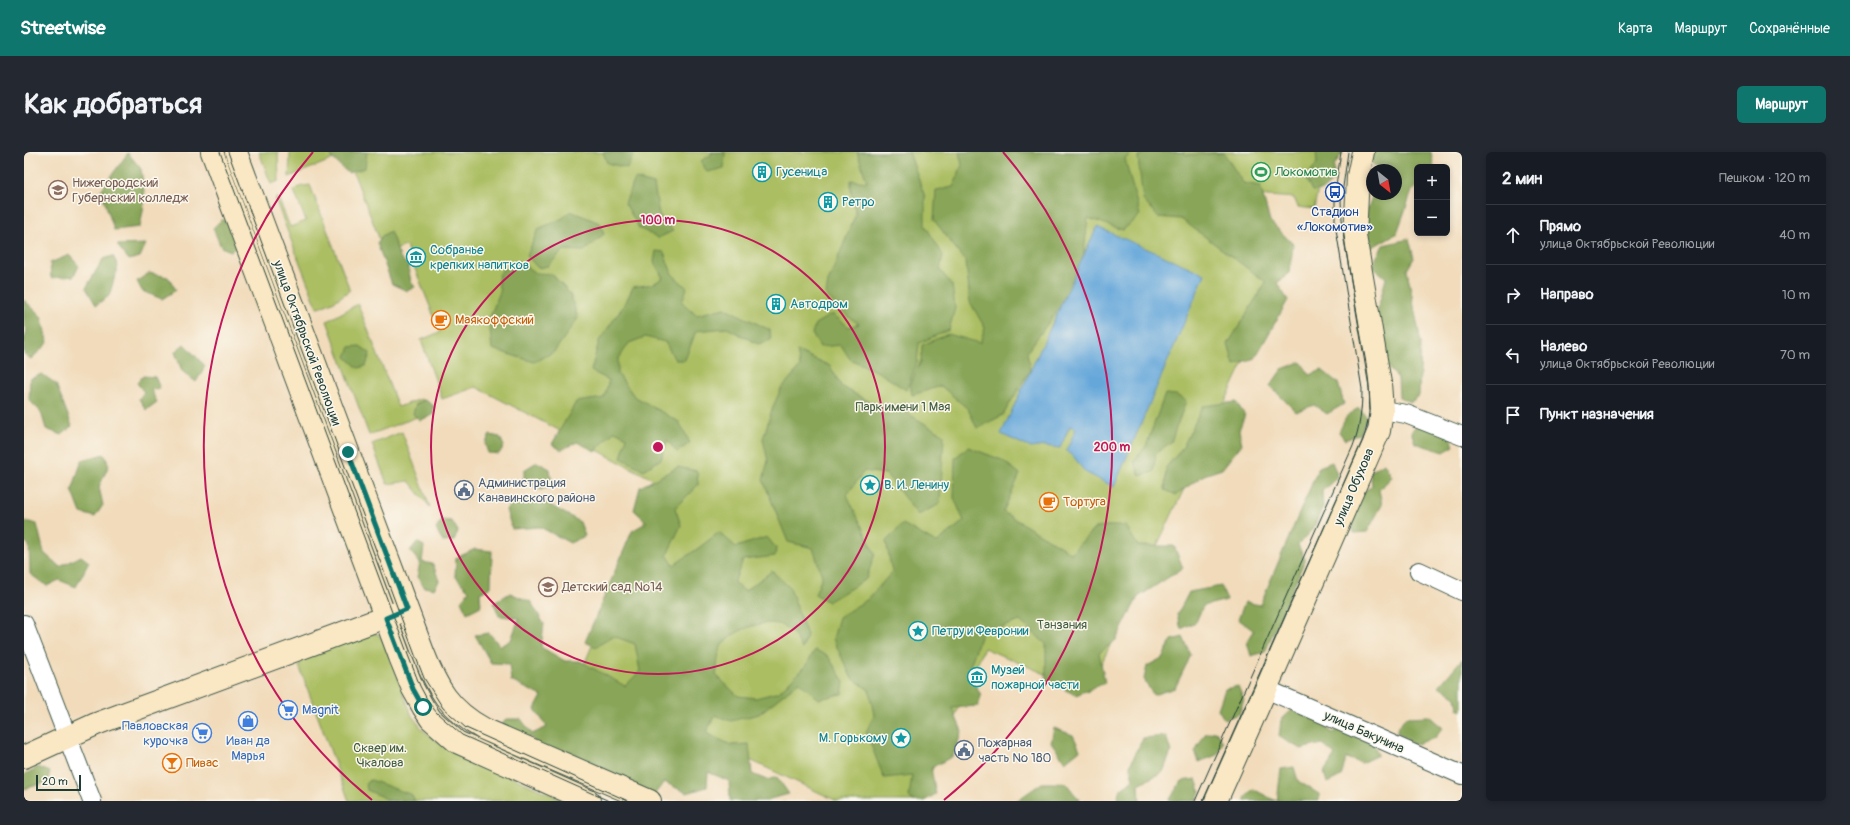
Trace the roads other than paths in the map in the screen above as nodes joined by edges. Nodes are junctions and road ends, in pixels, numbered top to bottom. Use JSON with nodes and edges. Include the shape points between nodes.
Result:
{"nodes":[{"id":1,"x":212,"y":152,"type":"edge"},
{"id":2,"x":236,"y":152,"type":"edge"},
{"id":3,"x":1363,"y":152,"type":"edge"},
{"id":4,"x":300,"y":325,"type":"junction"},
{"id":5,"x":280,"y":332,"type":"junction"},
{"id":6,"x":315,"y":362,"type":"junction"},
{"id":7,"x":293,"y":370,"type":"junction"},
{"id":8,"x":1382,"y":410,"type":"junction"},
{"id":9,"x":1462,"y":436,"type":"edge"},
{"id":10,"x":1419,"y":571,"type":"dead end"},
{"id":11,"x":1462,"y":591,"type":"edge"},
{"id":12,"x":407,"y":609,"type":"junction"},
{"id":13,"x":386,"y":618,"type":"junction"},
{"id":14,"x":24,"y":624,"type":"edge"},
{"id":15,"x":1266,"y":689,"type":"junction"},
{"id":16,"x":69,"y":738,"type":"junction"},
{"id":17,"x":24,"y":757,"type":"edge"},
{"id":18,"x":1462,"y":775,"type":"edge"},
{"id":19,"x":92,"y":801,"type":"edge"},
{"id":20,"x":589,"y":801,"type":"edge"},
{"id":21,"x":650,"y":801,"type":"edge"},
{"id":22,"x":1216,"y":801,"type":"edge"}],
"edges":[{"from":1,"to":5,"type":"main road","name":"улица Октябрьской Революции"},
{"from":2,"to":4,"type":"main road","name":"улица Октябрьской Революции"},
{"from":3,"to":8,"type":"main road","name":"улица Обухова","via":[[1358,176],[1355,236],[1380,383]]},
{"from":4,"to":5,"type":"main road"},
{"from":4,"to":6,"type":"main road","name":"улица Октябрьской Революции"},
{"from":5,"to":7,"type":"main road","name":"улица Октябрьской Революции"},
{"from":6,"to":7,"type":"main road"},
{"from":6,"to":12,"type":"main road","name":"улица Октябрьской Революции"},
{"from":7,"to":13,"type":"main road","name":"улица Октябрьской Революции"},
{"from":8,"to":9,"type":"street","via":[[1406,414]]},
{"from":8,"to":15,"type":"main road","name":"улица Обухова","via":[[1379,431]]},
{"from":10,"to":11,"type":"street"},
{"from":12,"to":13,"type":"main road"},
{"from":12,"to":21,"type":"main road","name":"улица Октябрьской Революции","via":[[432,674],[456,711],[484,729]]},
{"from":13,"to":16,"type":"main road","via":[[96,724]]},
{"from":13,"to":20,"type":"main road","name":"улица Октябрьской Революции","via":[[413,689],[427,713],[443,730],[474,750]]},
{"from":14,"to":16,"type":"street"},
{"from":15,"to":18,"type":"street","name":"улица Бакунина"},
{"from":15,"to":22,"type":"main road","name":"улица Обухова"},
{"from":16,"to":17,"type":"main road"},
{"from":16,"to":19,"type":"street"}]}
